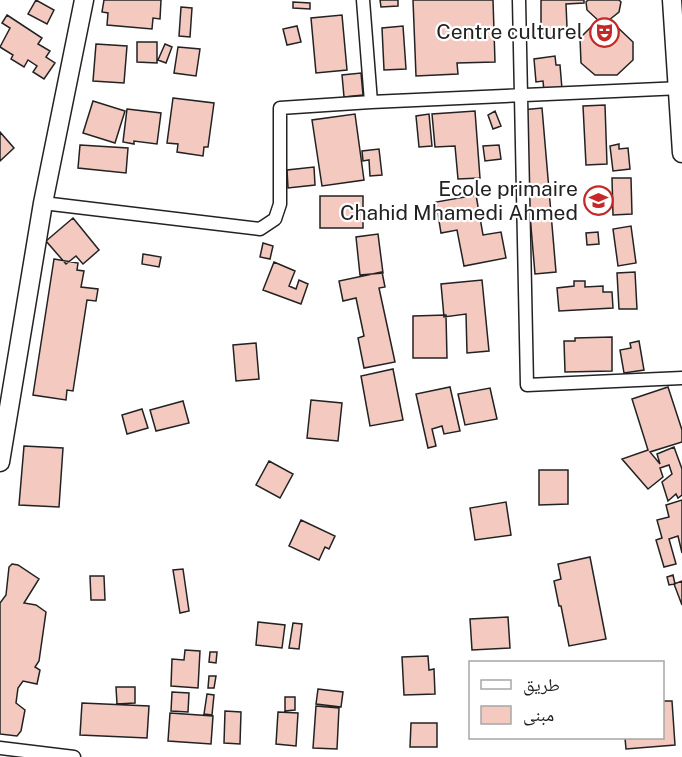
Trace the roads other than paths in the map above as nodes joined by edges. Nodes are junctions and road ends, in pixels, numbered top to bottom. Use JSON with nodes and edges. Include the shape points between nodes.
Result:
{"nodes":[{"id":1,"x":84,"y":0,"type":"edge"},
{"id":2,"x":363,"y":0,"type":"edge"},
{"id":3,"x":519,"y":0,"type":"edge"},
{"id":4,"x":672,"y":0,"type":"edge"},
{"id":5,"x":680,"y":88,"type":"edge"},
{"id":6,"x":523,"y":95,"type":"junction"},
{"id":7,"x":371,"y":102,"type":"junction"},
{"id":8,"x":682,"y":153,"type":"edge"},
{"id":9,"x":43,"y":203,"type":"junction"},
{"id":10,"x":682,"y":378,"type":"edge"},
{"id":11,"x":0,"y":462,"type":"edge"},
{"id":12,"x":0,"y":748,"type":"edge"},
{"id":13,"x":74,"y":757,"type":"edge"}],
"edges":[{"from":1,"to":9,"type":"street"},
{"from":2,"to":7,"type":"street"},
{"from":3,"to":6,"type":"street"},
{"from":4,"to":5,"type":"street"},
{"from":5,"to":6,"type":"street"},
{"from":5,"to":8,"type":"street"},
{"from":6,"to":7,"type":"street"},
{"from":6,"to":10,"type":"street","via":[[527,385]]},
{"from":7,"to":9,"type":"street","via":[[280,108],[280,204],[275,219],[260,229]]},
{"from":9,"to":11,"type":"street"},
{"from":12,"to":13,"type":"street"}]}
